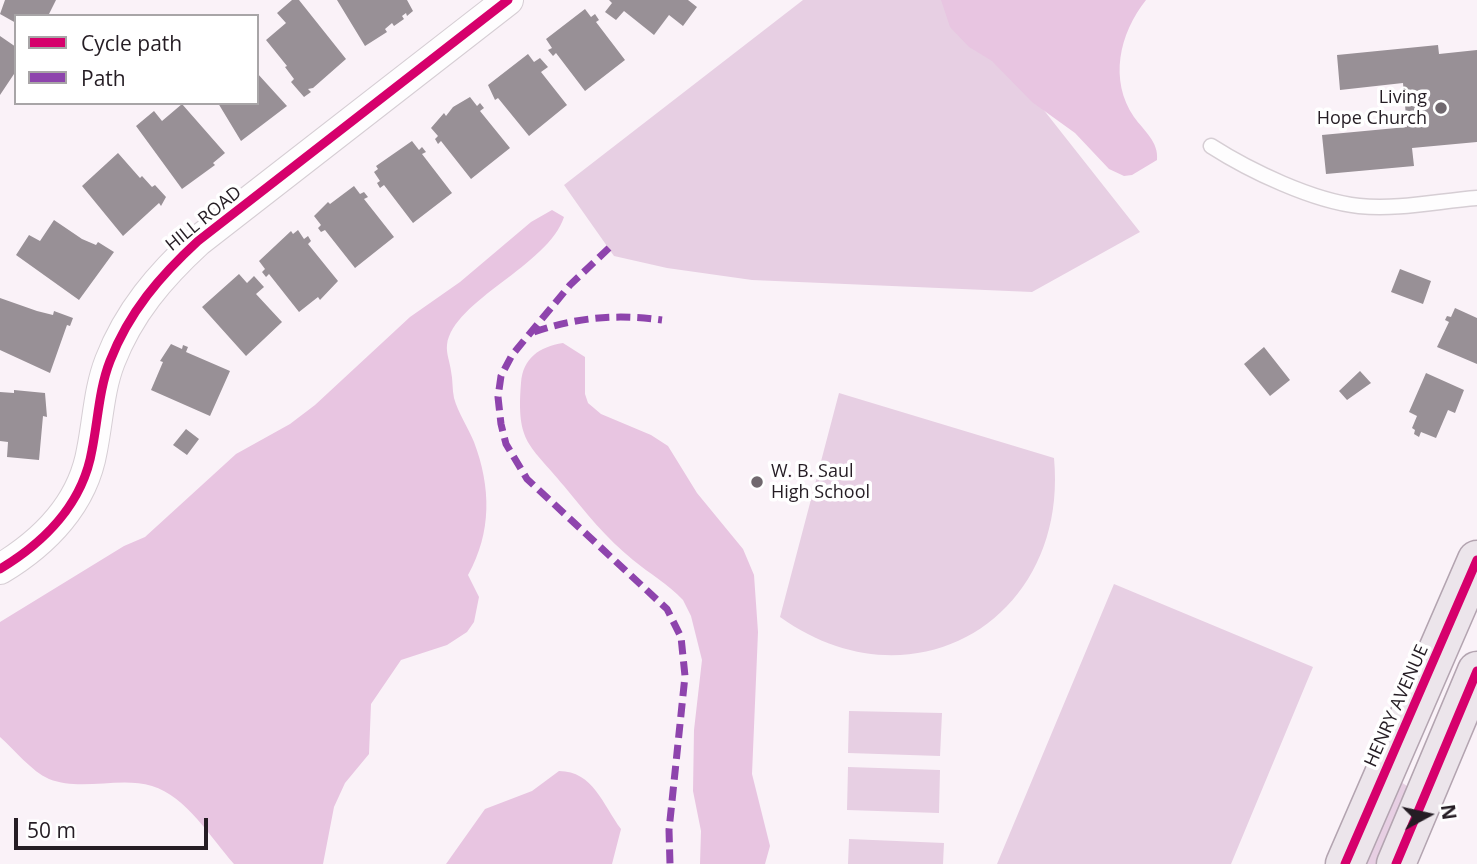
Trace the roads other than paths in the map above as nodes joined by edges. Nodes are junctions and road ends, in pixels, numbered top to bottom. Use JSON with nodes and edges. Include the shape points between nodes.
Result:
{"nodes":[{"id":1,"x":508,"y":0,"type":"edge"},
{"id":2,"x":1211,"y":146,"type":"dead end"},
{"id":3,"x":1477,"y":198,"type":"edge"},
{"id":4,"x":1477,"y":560,"type":"edge"},
{"id":5,"x":0,"y":569,"type":"edge"},
{"id":6,"x":1459,"y":680,"type":"edge"},
{"id":7,"x":1345,"y":864,"type":"edge"},
{"id":8,"x":1396,"y":864,"type":"edge"}],
"edges":[{"from":1,"to":5,"type":"street","name":"HILL ROAD","via":[[198,241],[155,283],[109,363],[80,490],[52,529]]},
{"from":2,"to":3,"type":"lane","via":[[1237,163],[1334,201],[1360,206]]},
{"from":4,"to":6,"type":"main road","name":"HENRY AVENUE"},
{"from":6,"to":7,"type":"main road","name":"HENRY AVENUE"},
{"from":6,"to":8,"type":"main road","name":"HENRY AVENUE"}]}
